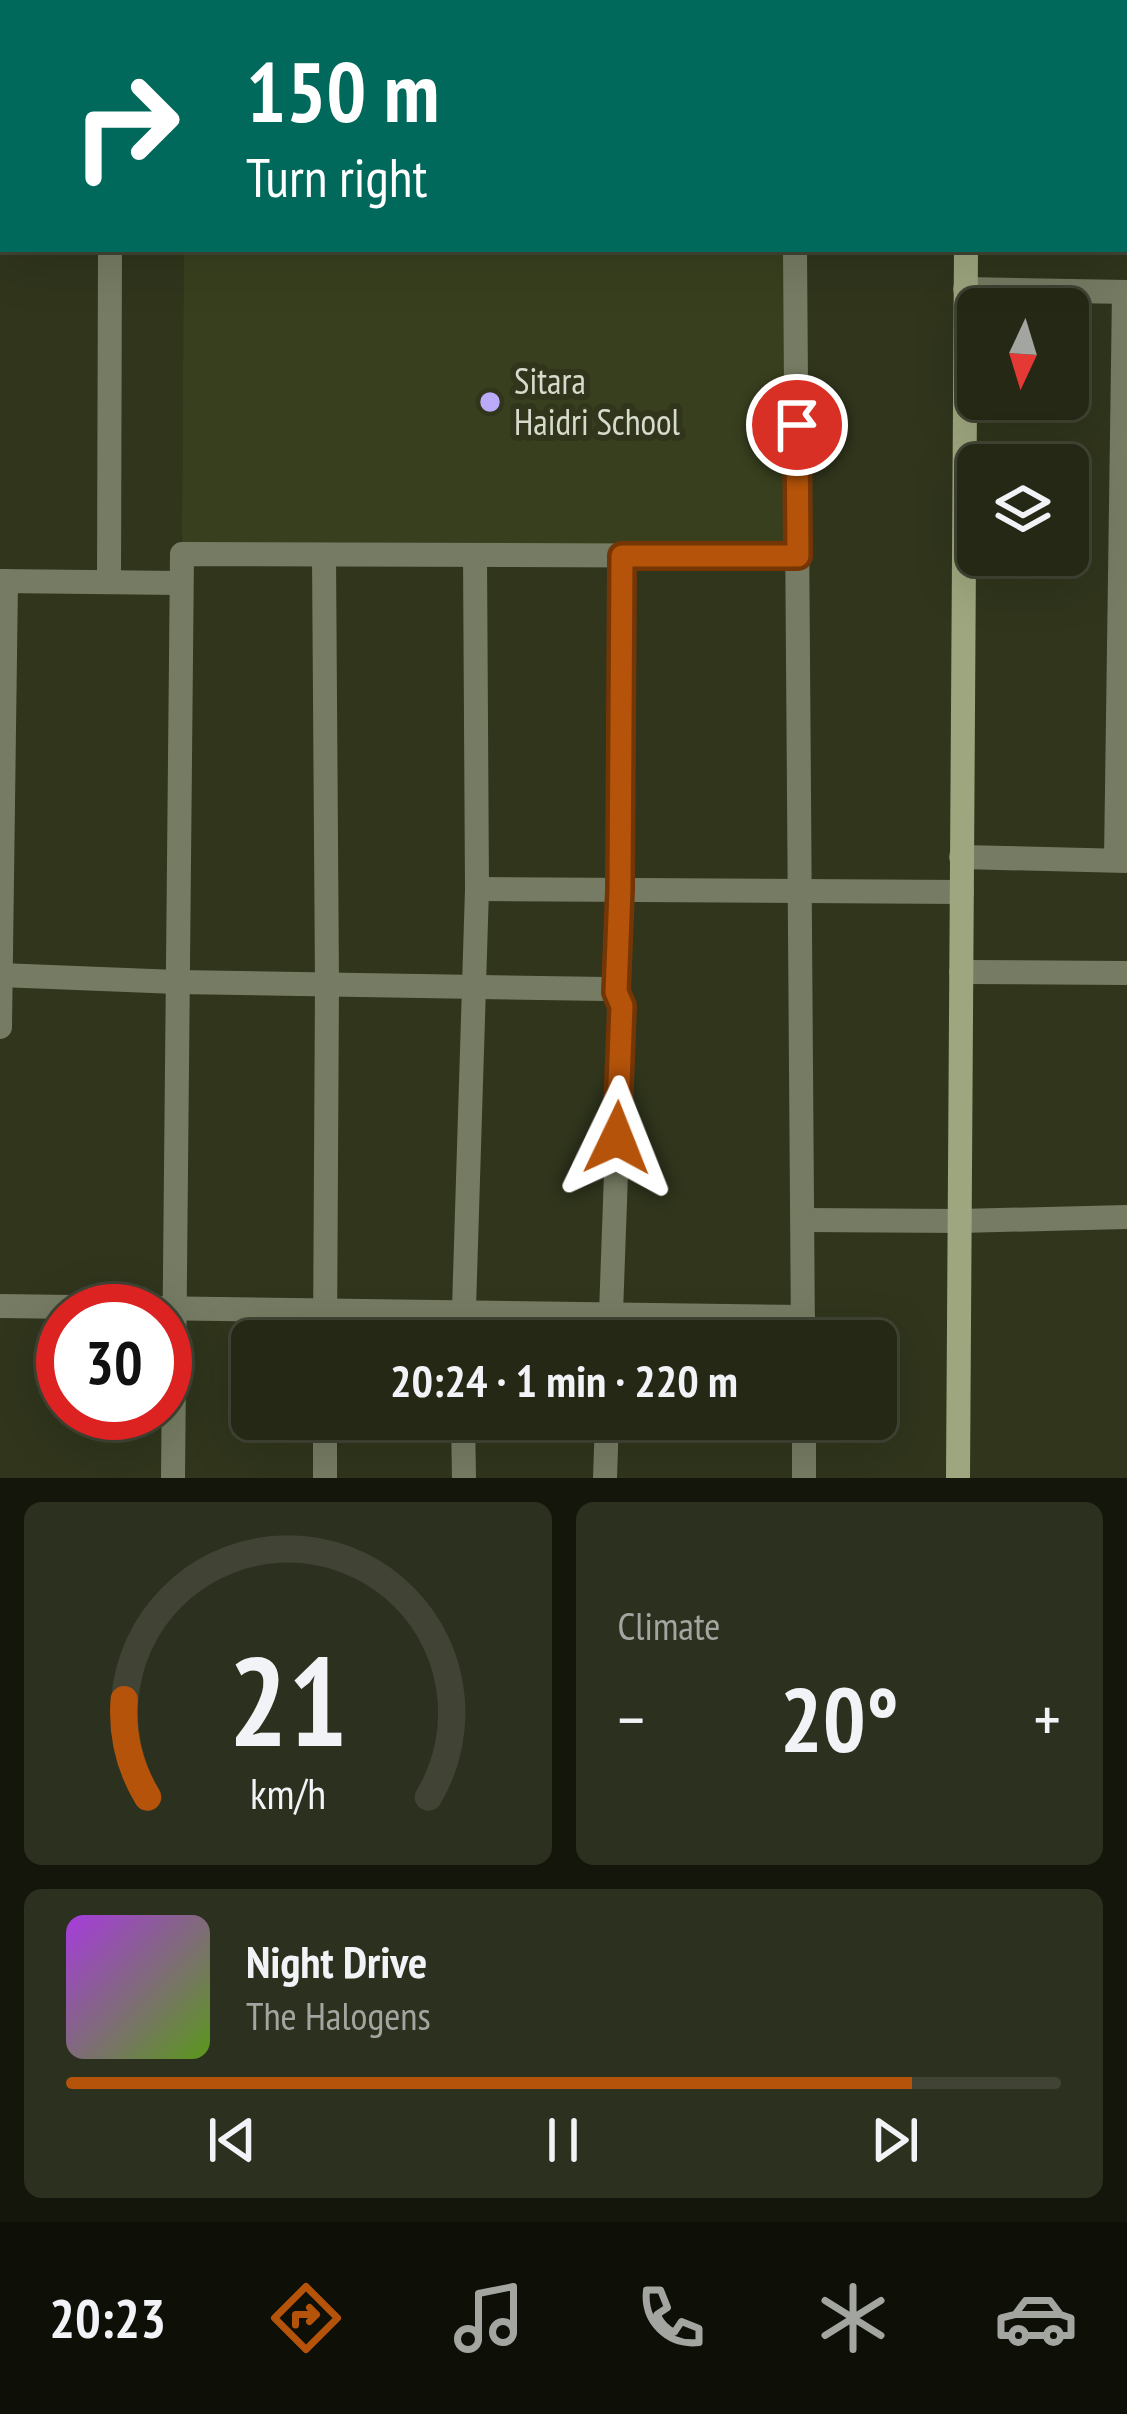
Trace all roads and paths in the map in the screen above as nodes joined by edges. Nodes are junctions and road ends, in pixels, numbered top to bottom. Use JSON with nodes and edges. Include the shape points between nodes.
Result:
{"nodes":[{"id":1,"x":110,"y":252,"type":"edge"},
{"id":2,"x":795,"y":252,"type":"edge"},
{"id":3,"x":966,"y":252,"type":"edge"},
{"id":4,"x":965,"y":288,"type":"edge"},
{"id":5,"x":1089,"y":291,"type":"edge"},
{"id":6,"x":1126,"y":292,"type":"edge"},
{"id":7,"x":964,"y":420,"type":"edge"},
{"id":8,"x":324,"y":555,"type":"junction"},
{"id":9,"x":475,"y":555,"type":"junction"},
{"id":10,"x":622,"y":556,"type":"junction"},
{"id":11,"x":798,"y":556,"type":"junction"},
{"id":12,"x":3,"y":581,"type":"edge"},
{"id":13,"x":109,"y":582,"type":"junction"},
{"id":14,"x":181,"y":583,"type":"junction"},
{"id":15,"x":961,"y":856,"type":"junction"},
{"id":16,"x":1122,"y":861,"type":"edge"},
{"id":17,"x":476,"y":889,"type":"junction"},
{"id":18,"x":620,"y":890,"type":"junction"},
{"id":19,"x":801,"y":892,"type":"junction"},
{"id":20,"x":962,"y":892,"type":"junction"},
{"id":21,"x":961,"y":972,"type":"junction"},
{"id":22,"x":1127,"y":973,"type":"edge"},
{"id":23,"x":1,"y":975,"type":"edge"},
{"id":24,"x":177,"y":982,"type":"junction"},
{"id":25,"x":327,"y":984,"type":"junction"},
{"id":26,"x":472,"y":987,"type":"junction"},
{"id":27,"x":616,"y":992,"type":"junction"},
{"id":28,"x":0,"y":1027,"type":"edge"},
{"id":29,"x":1127,"y":1217,"type":"edge"},
{"id":30,"x":803,"y":1220,"type":"junction"},
{"id":31,"x":959,"y":1221,"type":"junction"},
{"id":32,"x":174,"y":1284,"type":"edge"},
{"id":33,"x":0,"y":1306,"type":"edge"},
{"id":34,"x":36,"y":1306,"type":"edge"},
{"id":35,"x":192,"y":1308,"type":"edge"},
{"id":36,"x":325,"y":1311,"type":"junction"},
{"id":37,"x":462,"y":1312,"type":"junction"},
{"id":38,"x":611,"y":1314,"type":"junction"},
{"id":39,"x":325,"y":1320,"type":"edge"},
{"id":40,"x":462,"y":1320,"type":"edge"},
{"id":41,"x":611,"y":1320,"type":"edge"},
{"id":42,"x":688,"y":1320,"type":"edge"},
{"id":43,"x":803,"y":1320,"type":"edge"},
{"id":44,"x":172,"y":1440,"type":"edge"},
{"id":45,"x":325,"y":1440,"type":"edge"},
{"id":46,"x":464,"y":1440,"type":"edge"},
{"id":47,"x":606,"y":1440,"type":"edge"},
{"id":48,"x":804,"y":1440,"type":"edge"},
{"id":49,"x":172,"y":1478,"type":"edge"},
{"id":50,"x":325,"y":1478,"type":"edge"},
{"id":51,"x":464,"y":1478,"type":"edge"},
{"id":52,"x":605,"y":1478,"type":"edge"},
{"id":53,"x":805,"y":1478,"type":"edge"},
{"id":54,"x":958,"y":1478,"type":"edge"}],
"edges":[{"from":1,"to":13,"type":"street"},
{"from":2,"to":11,"type":"street"},
{"from":3,"to":4,"type":"street"},
{"from":5,"to":6,"type":"street"},
{"from":6,"to":16,"type":"street"},
{"from":7,"to":15,"type":"street"},
{"from":8,"to":9,"type":"street"},
{"from":8,"to":14,"type":"street","via":[[182,554]]},
{"from":8,"to":25,"type":"street"},
{"from":9,"to":10,"type":"street"},
{"from":9,"to":17,"type":"street"},
{"from":10,"to":11,"type":"street"},
{"from":10,"to":18,"type":"street"},
{"from":11,"to":19,"type":"street"},
{"from":12,"to":13,"type":"street"},
{"from":12,"to":23,"type":"street"},
{"from":13,"to":14,"type":"street"},
{"from":14,"to":24,"type":"street"},
{"from":15,"to":16,"type":"street"},
{"from":15,"to":20,"type":"street"},
{"from":17,"to":18,"type":"street"},
{"from":17,"to":26,"type":"street"},
{"from":18,"to":19,"type":"street"},
{"from":18,"to":27,"type":"street"},
{"from":19,"to":20,"type":"street"},
{"from":19,"to":30,"type":"street"},
{"from":20,"to":21,"type":"street"},
{"from":21,"to":22,"type":"street"},
{"from":21,"to":31,"type":"street"},
{"from":23,"to":24,"type":"street"},
{"from":23,"to":28,"type":"street"},
{"from":24,"to":25,"type":"street"},
{"from":24,"to":32,"type":"street"},
{"from":25,"to":26,"type":"street"},
{"from":25,"to":36,"type":"street"},
{"from":26,"to":27,"type":"street"},
{"from":26,"to":37,"type":"street"},
{"from":27,"to":38,"type":"street","via":[[622,1006]]},
{"from":29,"to":31,"type":"street"},
{"from":30,"to":31,"type":"street"},
{"from":30,"to":43,"type":"street"},
{"from":31,"to":54,"type":"street"},
{"from":33,"to":34,"type":"street"},
{"from":35,"to":36,"type":"street"},
{"from":36,"to":37,"type":"street"},
{"from":36,"to":39,"type":"street"},
{"from":37,"to":38,"type":"street"},
{"from":37,"to":40,"type":"street"},
{"from":38,"to":41,"type":"street"},
{"from":38,"to":42,"type":"street"},
{"from":44,"to":49,"type":"street"},
{"from":45,"to":50,"type":"street"},
{"from":46,"to":51,"type":"street"},
{"from":47,"to":52,"type":"street"},
{"from":48,"to":53,"type":"street"}]}
